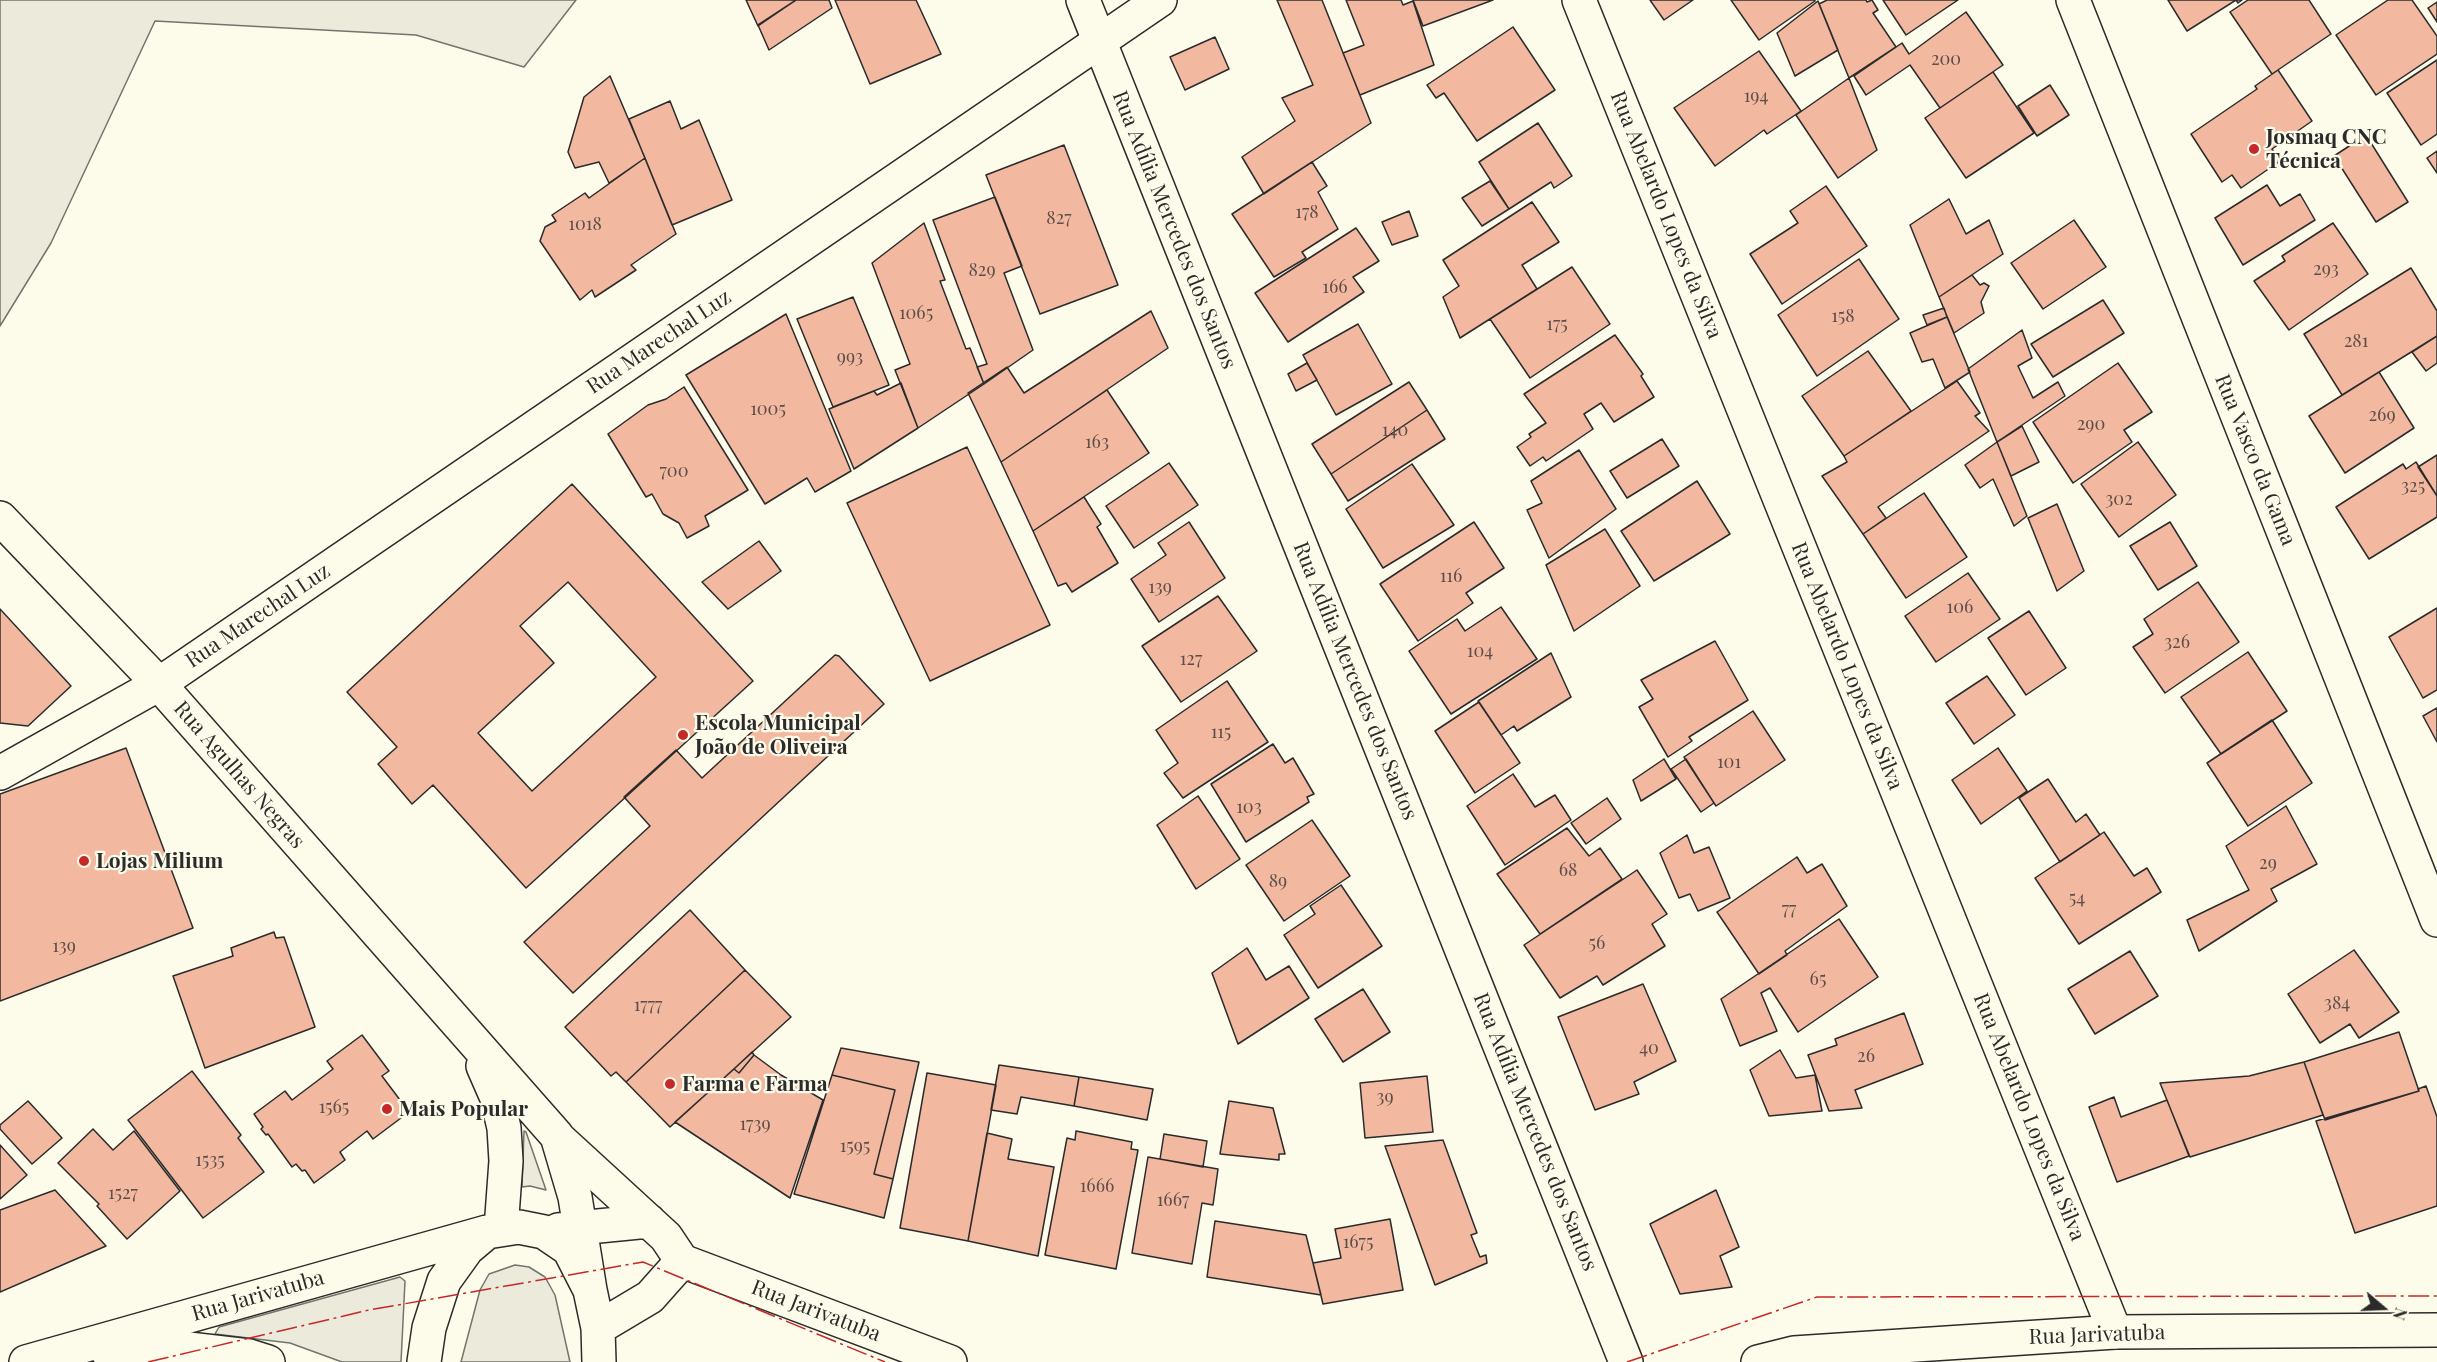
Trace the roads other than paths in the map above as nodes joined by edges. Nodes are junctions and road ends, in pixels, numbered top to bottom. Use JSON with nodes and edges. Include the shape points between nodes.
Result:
{"nodes":[{"id":1,"x":1083,"y":0,"type":"edge"},
{"id":2,"x":1160,"y":0,"type":"edge"},
{"id":3,"x":1579,"y":0,"type":"edge"},
{"id":4,"x":2073,"y":0,"type":"edge"},
{"id":5,"x":1099,"y":41,"type":"junction"},
{"id":6,"x":0,"y":518,"type":"edge"},
{"id":7,"x":159,"y":684,"type":"junction"},
{"id":8,"x":0,"y":773,"type":"edge"},
{"id":9,"x":2437,"y":920,"type":"edge"},
{"id":10,"x":471,"y":1039,"type":"junction"},
{"id":11,"x":556,"y":1136,"type":"junction"},
{"id":12,"x":649,"y":1221,"type":"junction"},
{"id":13,"x":580,"y":1227,"type":"junction"},
{"id":14,"x":494,"y":1230,"type":"junction"},
{"id":15,"x":544,"y":1232,"type":"junction"},
{"id":16,"x":682,"y":1261,"type":"junction"},
{"id":17,"x":590,"y":1290,"type":"junction"},
{"id":18,"x":598,"y":1328,"type":"junction"},
{"id":19,"x":2437,"y":1330,"type":"edge"},
{"id":20,"x":2115,"y":1332,"type":"junction"},
{"id":21,"x":28,"y":1361,"type":"edge"},
{"id":22,"x":268,"y":1362,"type":"edge"},
{"id":23,"x":424,"y":1362,"type":"edge"},
{"id":24,"x":599,"y":1362,"type":"edge"},
{"id":25,"x":950,"y":1362,"type":"edge"},
{"id":26,"x":1626,"y":1362,"type":"edge"},
{"id":27,"x":1758,"y":1362,"type":"edge"}],
"edges":[{"from":1,"to":5,"type":"main road","name":"Rua Adília Mercedes dos Santos"},
{"from":2,"to":5,"type":"main road","name":"Rua Marechal Luz"},
{"from":3,"to":20,"type":"main road","name":"Rua Abelardo Lopes da Silva"},
{"from":4,"to":9,"type":"main road","name":"Rua Vasco da Gama"},
{"from":5,"to":7,"type":"main road","name":"Rua Marechal Luz"},
{"from":5,"to":26,"type":"main road","name":"Rua Adília Mercedes dos Santos"},
{"from":6,"to":7,"type":"main road","name":"Rua Agulhas Negras"},
{"from":7,"to":8,"type":"main road","name":"Rua Marechal Luz"},
{"from":7,"to":10,"type":"main road","name":"Rua Agulhas Negras"},
{"from":10,"to":11,"type":"main road","name":"Rua Agulhas Negras"},
{"from":10,"to":14,"type":"main road","name":"Rua Agulhas Negras","via":[[497,1098],[504,1128],[506,1161]]},
{"from":11,"to":12,"type":"main road","name":"Rua Agulhas Negras"},
{"from":11,"to":13,"type":"main road","name":"Rua Agulhas Negras"},
{"from":12,"to":13,"type":"main road"},
{"from":12,"to":16,"type":"main road"},
{"from":13,"to":15,"type":"main road"},
{"from":13,"to":17,"type":"main road","name":"Rua Agulhas Negras"},
{"from":14,"to":15,"type":"main road","name":"Rua Jarivatuba","via":[[519,1227]]},
{"from":14,"to":21,"type":"main road","name":"Rua Jarivatuba"},
{"from":14,"to":23,"type":"main road","via":[[467,1249],[444,1281],[429,1328]]},
{"from":15,"to":17,"type":"main road","via":[[569,1249]]},
{"from":16,"to":18,"type":"main road","via":[[650,1296]]},
{"from":16,"to":25,"type":"main road","name":"Rua Jarivatuba"},
{"from":17,"to":18,"type":"main road"},
{"from":18,"to":24,"type":"main road"},
{"from":19,"to":20,"type":"main road","name":"Rua Jarivatuba"},
{"from":20,"to":27,"type":"main road","name":"Rua Jarivatuba","via":[[1794,1353]]},
{"from":21,"to":22,"type":"main road","name":"Rua Jarivatuba","via":[[180,1348]]}]}
